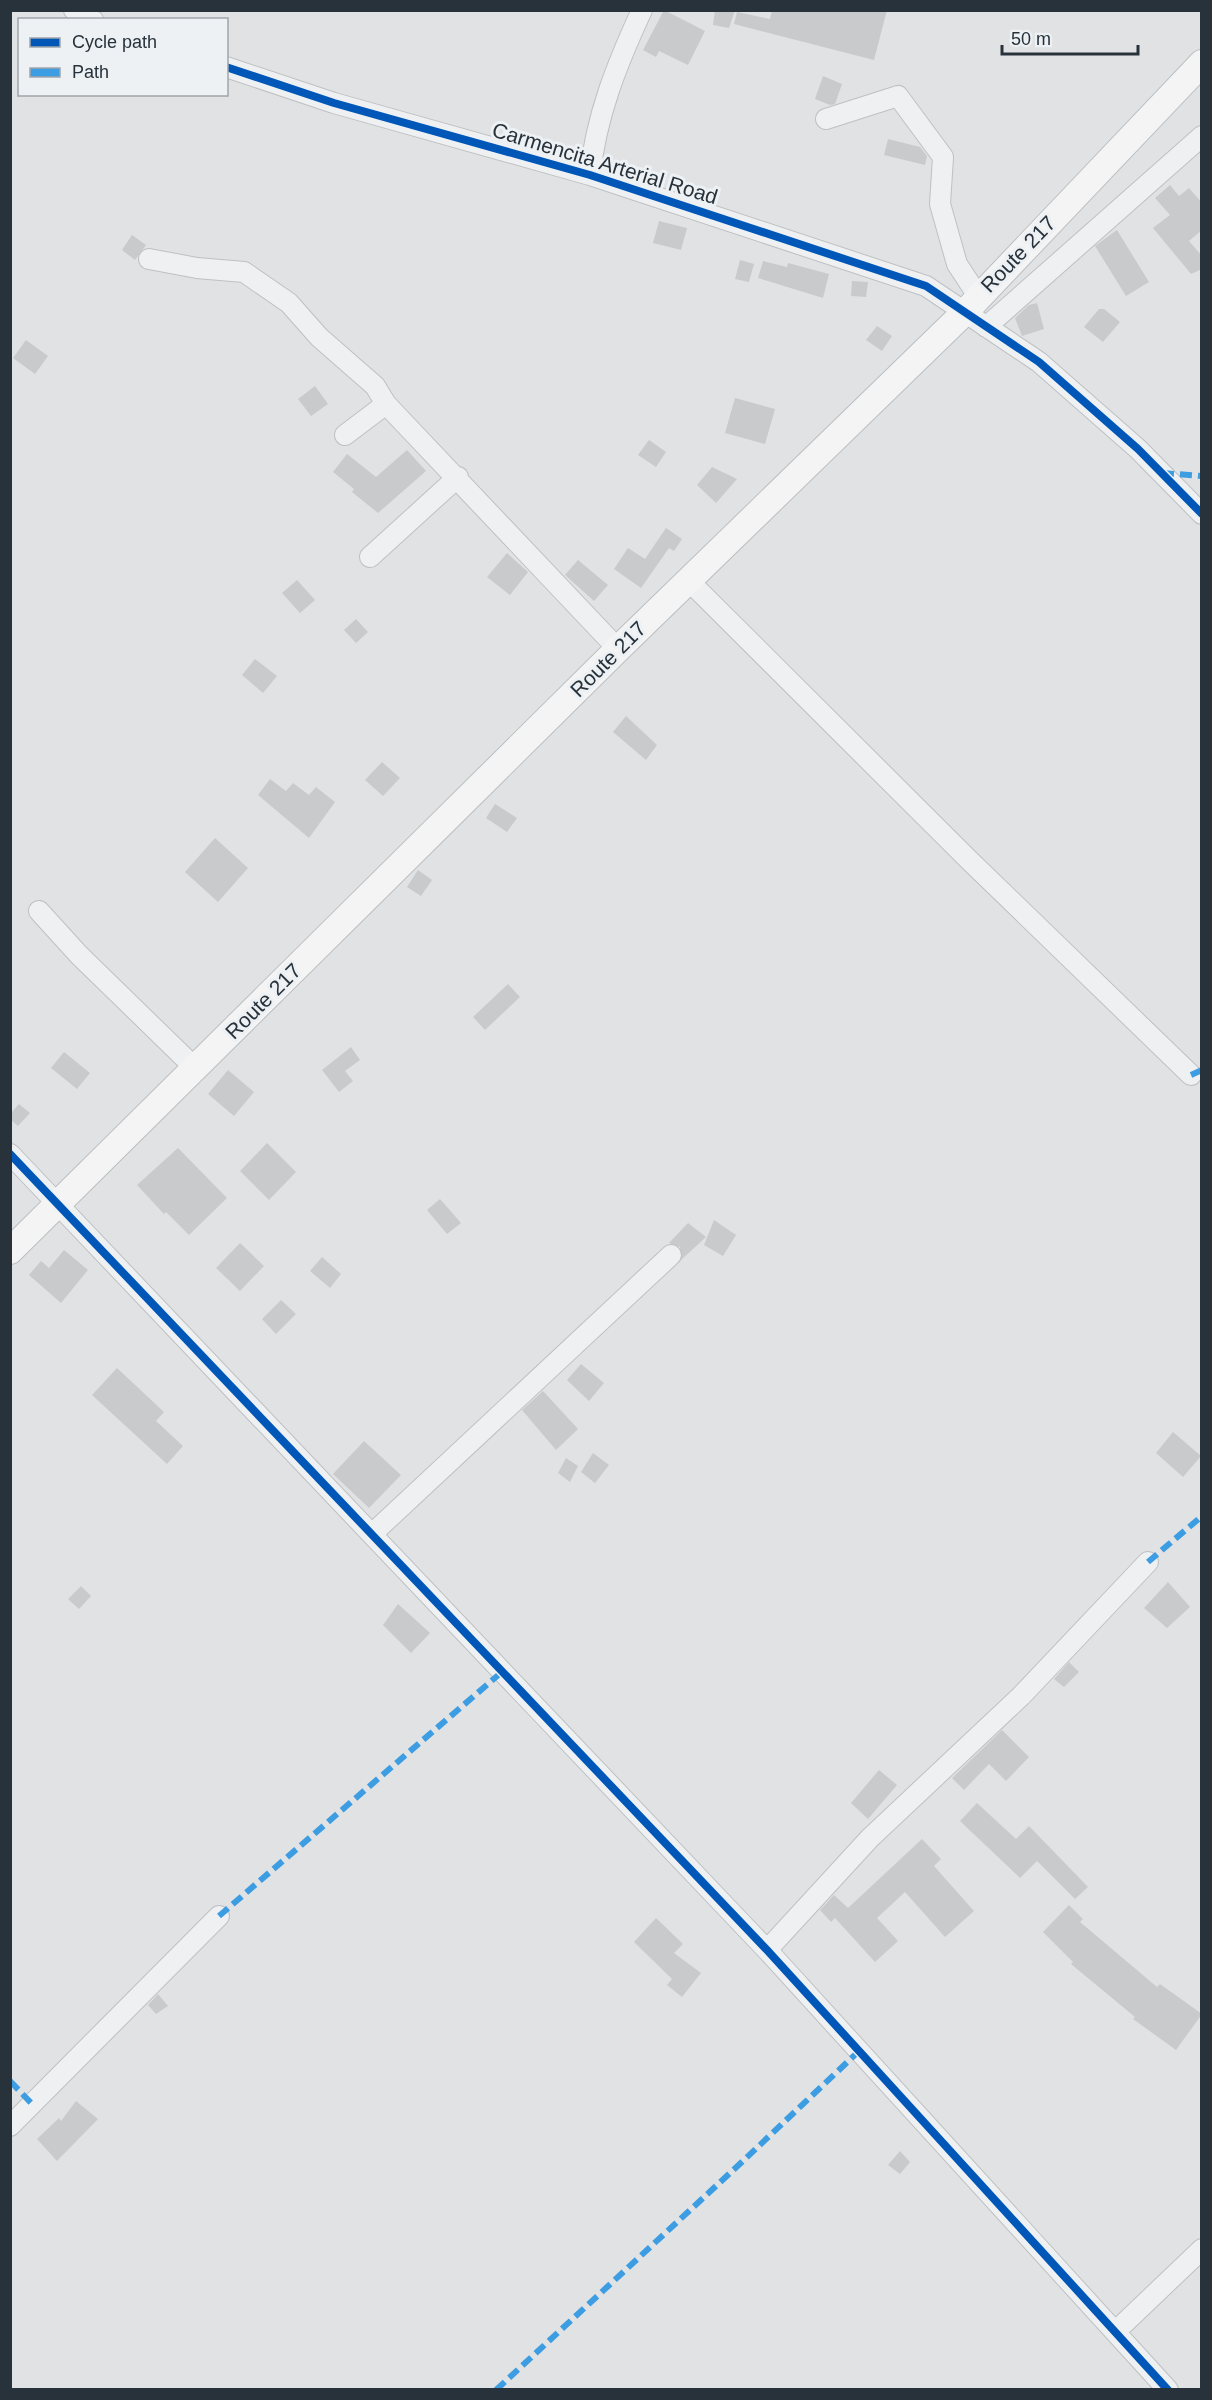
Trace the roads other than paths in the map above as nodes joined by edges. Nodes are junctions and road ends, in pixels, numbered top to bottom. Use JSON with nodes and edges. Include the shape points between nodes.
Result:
{"nodes":[{"id":1,"x":74,"y":10,"type":"edge"},
{"id":2,"x":642,"y":10,"type":"edge"},
{"id":3,"x":89,"y":18,"type":"edge"},
{"id":4,"x":1202,"y":63,"type":"edge"},
{"id":5,"x":228,"y":68,"type":"edge"},
{"id":6,"x":826,"y":119,"type":"dead end"},
{"id":7,"x":1202,"y":136,"type":"edge"},
{"id":8,"x":590,"y":175,"type":"junction"},
{"id":9,"x":149,"y":260,"type":"dead end"},
{"id":10,"x":972,"y":303,"type":"junction"},
{"id":11,"x":986,"y":327,"type":"junction"},
{"id":12,"x":386,"y":404,"type":"junction"},
{"id":13,"x":345,"y":435,"type":"dead end"},
{"id":14,"x":458,"y":477,"type":"junction"},
{"id":15,"x":1202,"y":514,"type":"edge"},
{"id":16,"x":370,"y":557,"type":"dead end"},
{"id":17,"x":688,"y":580,"type":"junction"},
{"id":18,"x":618,"y":649,"type":"junction"},
{"id":19,"x":39,"y":911,"type":"dead end"},
{"id":20,"x":195,"y":1068,"type":"junction"},
{"id":21,"x":1191,"y":1075,"type":"dead end"},
{"id":22,"x":10,"y":1154,"type":"edge"},
{"id":23,"x":58,"y":1203,"type":"junction"},
{"id":24,"x":10,"y":1251,"type":"edge"},
{"id":25,"x":671,"y":1255,"type":"dead end"},
{"id":26,"x":373,"y":1533,"type":"junction"},
{"id":27,"x":1148,"y":1562,"type":"dead end"},
{"id":28,"x":219,"y":1916,"type":"dead end"},
{"id":29,"x":767,"y":1950,"type":"junction"},
{"id":30,"x":10,"y":2126,"type":"edge"},
{"id":31,"x":1202,"y":2249,"type":"edge"},
{"id":32,"x":1115,"y":2332,"type":"junction"},
{"id":33,"x":1168,"y":2390,"type":"edge"}],
"edges":[{"from":1,"to":3,"type":"street"},
{"from":2,"to":8,"type":"street","via":[[616,65],[594,139]]},
{"from":4,"to":10,"type":"main road","name":"Route 217"},
{"from":5,"to":8,"type":"street","name":"Carmencita Arterial Road","via":[[334,103]]},
{"from":6,"to":10,"type":"street","via":[[898,96],[943,158],[940,204]]},
{"from":7,"to":11,"type":"street"},
{"from":8,"to":10,"type":"street","name":"Carmencita Arterial Road"},
{"from":9,"to":12,"type":"street","via":[[244,272],[289,303],[319,337],[375,386]]},
{"from":10,"to":11,"type":"street"},
{"from":10,"to":17,"type":"main road","name":"Route 217"},
{"from":11,"to":15,"type":"street","via":[[1039,362],[1090,406]]},
{"from":12,"to":13,"type":"street"},
{"from":12,"to":14,"type":"street"},
{"from":14,"to":16,"type":"street"},
{"from":14,"to":18,"type":"street"},
{"from":17,"to":18,"type":"main road","name":"Route 217"},
{"from":17,"to":21,"type":"street"},
{"from":18,"to":20,"type":"main road","name":"Route 217"},
{"from":19,"to":20,"type":"street","via":[[79,956]]},
{"from":20,"to":23,"type":"main road","name":"Route 217"},
{"from":22,"to":23,"type":"street"},
{"from":23,"to":24,"type":"main road","name":"Route 217"},
{"from":23,"to":26,"type":"street"},
{"from":25,"to":26,"type":"street"},
{"from":26,"to":29,"type":"street"},
{"from":27,"to":29,"type":"street","via":[[1021,1696],[870,1838]]},
{"from":28,"to":30,"type":"street"},
{"from":29,"to":32,"type":"street"},
{"from":31,"to":32,"type":"street"},
{"from":32,"to":33,"type":"street"}]}
